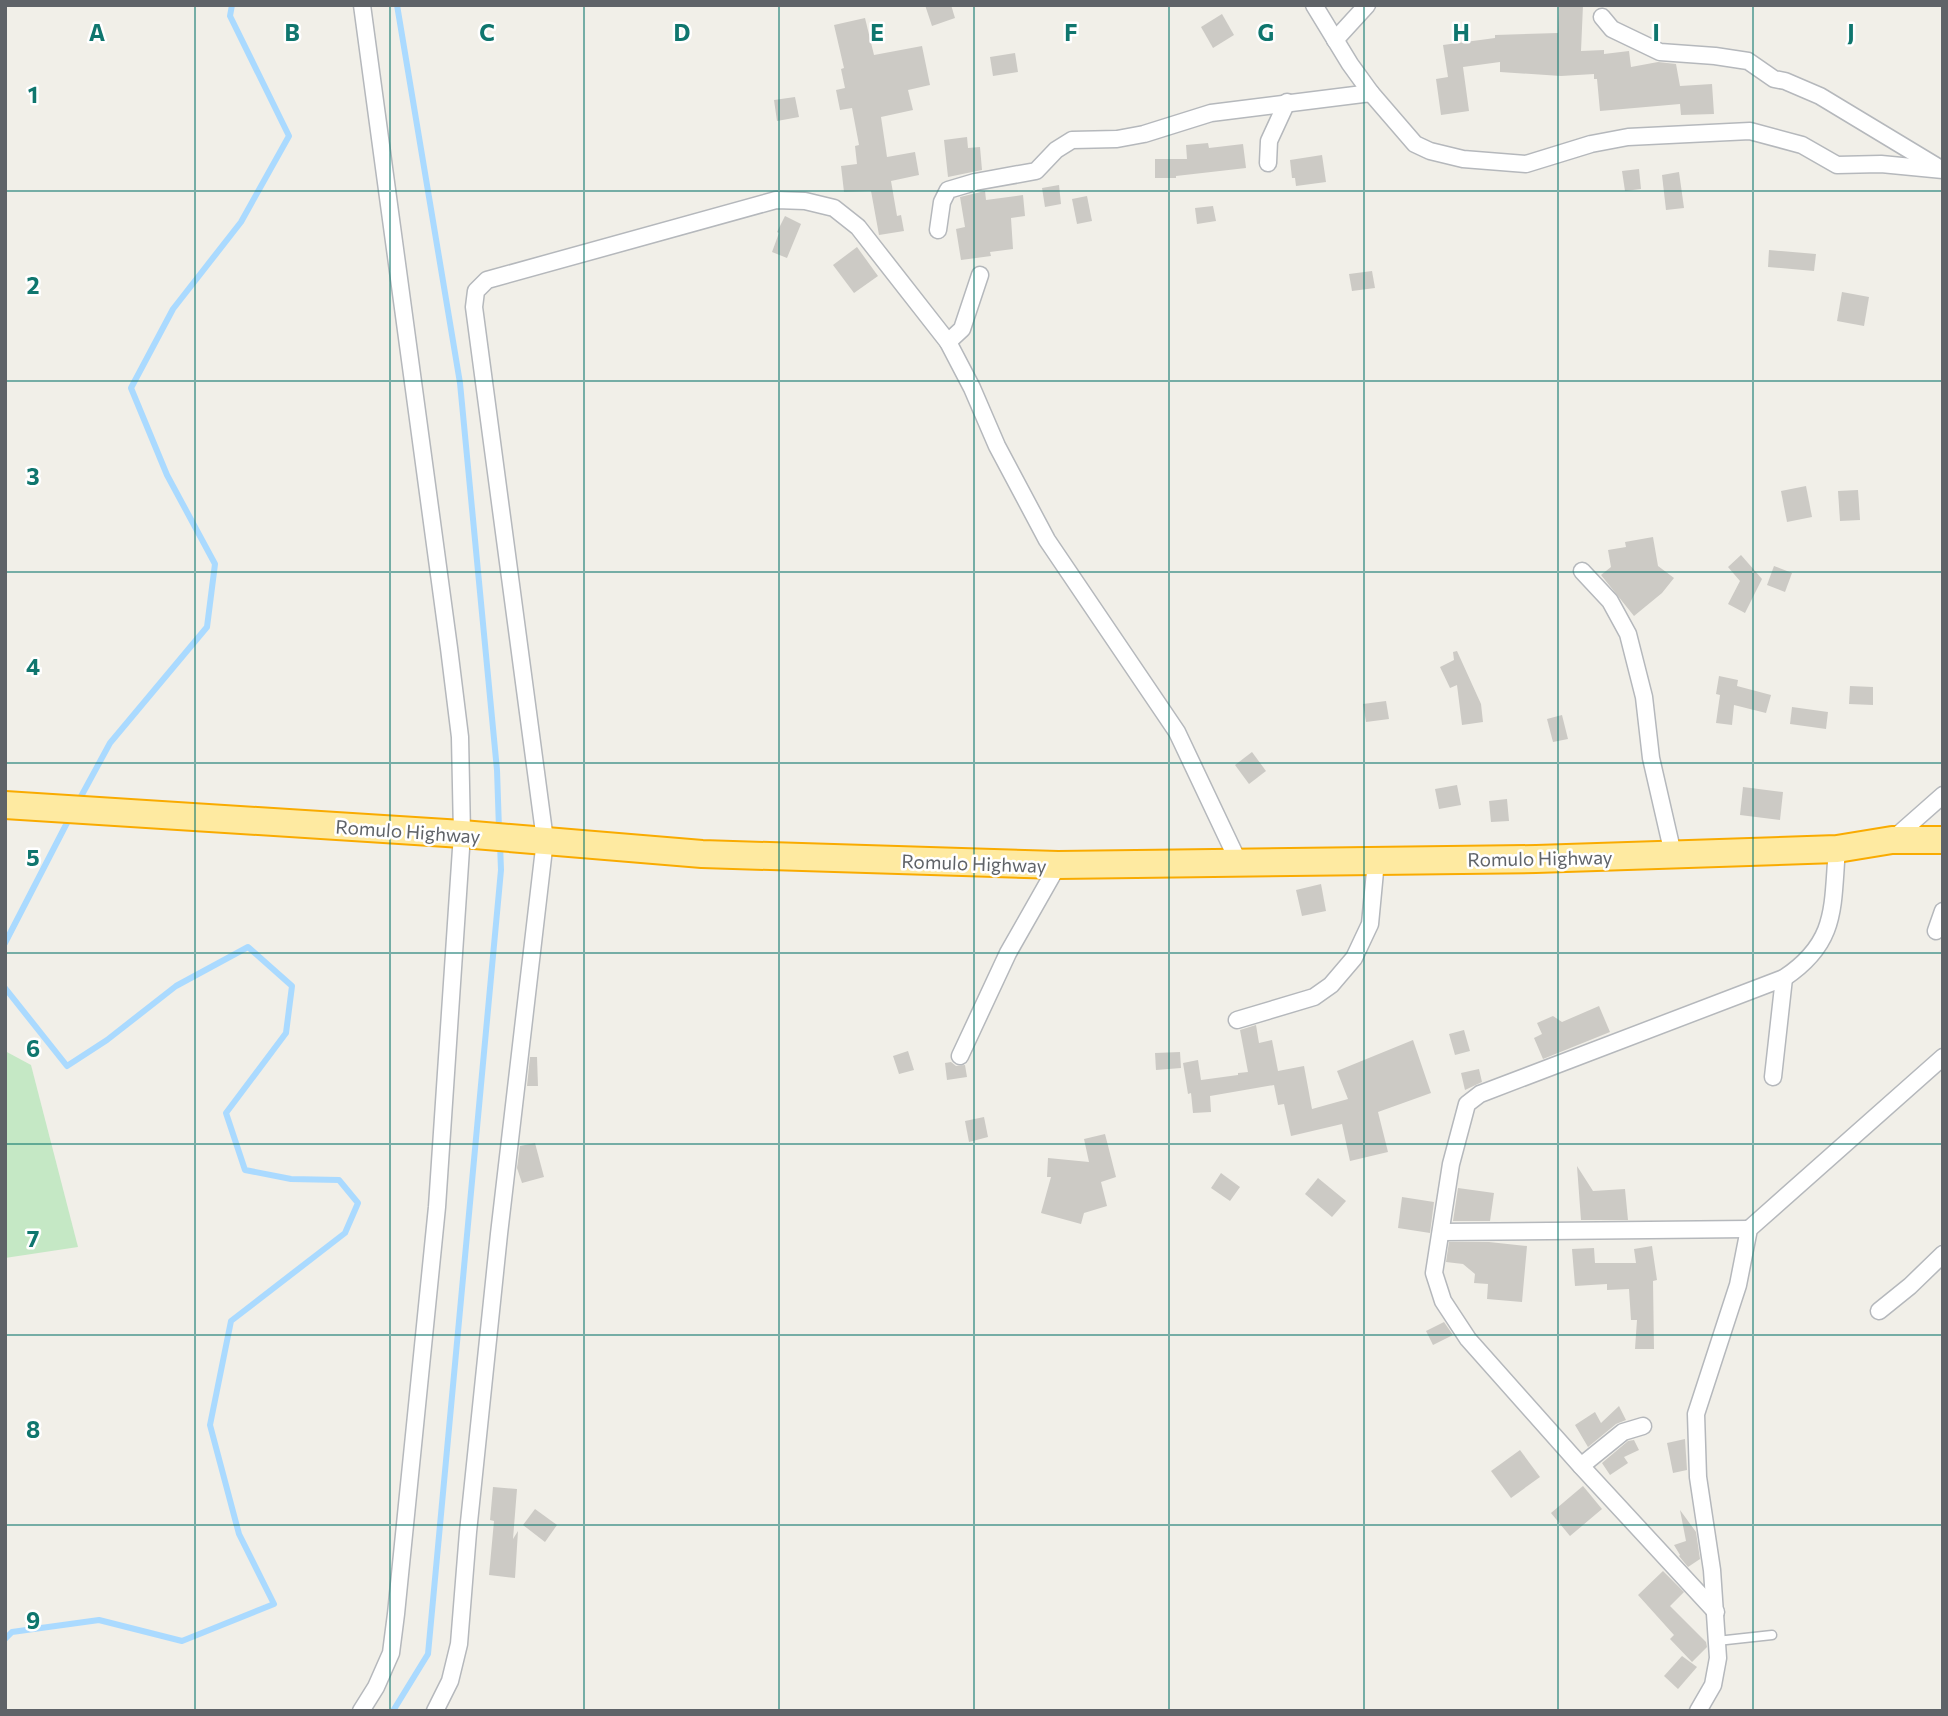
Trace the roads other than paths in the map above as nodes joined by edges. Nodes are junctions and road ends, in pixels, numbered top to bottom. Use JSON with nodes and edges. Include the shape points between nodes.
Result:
{"nodes":[{"id":1,"x":362,"y":5,"type":"edge"},
{"id":2,"x":1314,"y":5,"type":"edge"},
{"id":3,"x":1367,"y":5,"type":"edge"},
{"id":4,"x":1602,"y":17,"type":"dead end"},
{"id":5,"x":1335,"y":40,"type":"junction"},
{"id":6,"x":1371,"y":93,"type":"junction"},
{"id":7,"x":1287,"y":102,"type":"junction"},
{"id":8,"x":1268,"y":163,"type":"dead end"},
{"id":9,"x":1942,"y":170,"type":"edge"},
{"id":10,"x":938,"y":230,"type":"dead end"},
{"id":11,"x":980,"y":275,"type":"dead end"},
{"id":12,"x":948,"y":342,"type":"junction"},
{"id":13,"x":1582,"y":570,"type":"dead end"},
{"id":14,"x":1943,"y":795,"type":"edge"},
{"id":15,"x":17,"y":806,"type":"edge"},
{"id":16,"x":466,"y":834,"type":"junction"},
{"id":17,"x":538,"y":840,"type":"junction"},
{"id":18,"x":1892,"y":840,"type":"junction"},
{"id":19,"x":1943,"y":840,"type":"edge"},
{"id":20,"x":1837,"y":849,"type":"junction"},
{"id":21,"x":1673,"y":854,"type":"junction"},
{"id":22,"x":1376,"y":861,"type":"junction"},
{"id":23,"x":1240,"y":863,"type":"junction"},
{"id":24,"x":1058,"y":865,"type":"junction"},
{"id":25,"x":1943,"y":911,"type":"edge"},
{"id":26,"x":1936,"y":931,"type":"dead end"},
{"id":27,"x":1784,"y":978,"type":"junction"},
{"id":28,"x":1237,"y":1020,"type":"dead end"},
{"id":29,"x":960,"y":1056,"type":"dead end"},
{"id":30,"x":1943,"y":1057,"type":"edge"},
{"id":31,"x":1773,"y":1077,"type":"dead end"},
{"id":32,"x":1749,"y":1229,"type":"junction"},
{"id":33,"x":1442,"y":1232,"type":"junction"},
{"id":34,"x":1943,"y":1254,"type":"edge"},
{"id":35,"x":1879,"y":1311,"type":"dead end"},
{"id":36,"x":1643,"y":1426,"type":"dead end"},
{"id":37,"x":1581,"y":1466,"type":"junction"},
{"id":38,"x":1716,"y":1612,"type":"junction"},
{"id":39,"x":1772,"y":1635,"type":"dead end"},
{"id":40,"x":1717,"y":1642,"type":"junction"},
{"id":41,"x":360,"y":1711,"type":"edge"},
{"id":42,"x":435,"y":1711,"type":"edge"},
{"id":43,"x":1698,"y":1711,"type":"edge"}],
"edges":[{"from":1,"to":16,"type":"street","via":[[452,674]]},
{"from":2,"to":5,"type":"street"},
{"from":3,"to":5,"type":"street"},
{"from":4,"to":9,"type":"street","via":[[1612,29],[1660,52],[1748,61],[1774,79],[1820,96]]},
{"from":5,"to":6,"type":"street"},
{"from":6,"to":7,"type":"street"},
{"from":6,"to":9,"type":"street","via":[[1415,144],[1463,159],[1526,164],[1628,136],[1750,131],[1801,145],[1837,165]]},
{"from":7,"to":8,"type":"street","via":[[1269,141]]},
{"from":7,"to":10,"type":"street","via":[[1211,113],[1117,139],[1072,140],[1056,149],[1036,171],[948,190]]},
{"from":11,"to":12,"type":"street","via":[[962,329]]},
{"from":12,"to":17,"type":"street","via":[[858,227],[834,208],[805,201],[776,200],[487,280],[476,291],[474,307]]},
{"from":12,"to":23,"type":"street","via":[[1047,540],[1177,732]]},
{"from":13,"to":21,"type":"street","via":[[1610,601],[1632,647]]},
{"from":14,"to":18,"type":"street"},
{"from":15,"to":16,"type":"highway","name":"Romulo Highway"},
{"from":16,"to":17,"type":"highway","name":"Romulo Highway"},
{"from":16,"to":41,"type":"street","via":[[437,1207],[396,1614],[391,1653]]},
{"from":17,"to":24,"type":"highway","name":"Romulo Highway","via":[[702,854]]},
{"from":17,"to":42,"type":"street","via":[[459,1644],[450,1681]]},
{"from":18,"to":19,"type":"highway","name":"Romulo Highway"},
{"from":18,"to":20,"type":"highway","name":"Romulo Highway"},
{"from":20,"to":21,"type":"highway","name":"Romulo Highway"},
{"from":20,"to":27,"type":"street","via":[[1831,920],[1818,947]]},
{"from":21,"to":22,"type":"highway","name":"Romulo Highway"},
{"from":22,"to":23,"type":"highway","name":"Romulo Highway"},
{"from":22,"to":28,"type":"street","via":[[1370,924],[1354,958],[1339,976],[1314,997]]},
{"from":23,"to":24,"type":"highway","name":"Romulo Highway"},
{"from":24,"to":29,"type":"street","via":[[1008,953]]},
{"from":25,"to":26,"type":"street"},
{"from":27,"to":31,"type":"street"},
{"from":27,"to":33,"type":"street","via":[[1493,1089],[1467,1104],[1451,1164]]},
{"from":30,"to":32,"type":"street"},
{"from":32,"to":33,"type":"street"},
{"from":32,"to":38,"type":"street","via":[[1738,1285],[1696,1414],[1698,1477]]},
{"from":33,"to":37,"type":"street","via":[[1434,1273],[1443,1301],[1468,1339]]},
{"from":34,"to":35,"type":"street"},
{"from":36,"to":37,"type":"street","via":[[1623,1432]]},
{"from":37,"to":38,"type":"street"},
{"from":38,"to":40,"type":"street"},
{"from":39,"to":40,"type":"lane"},
{"from":40,"to":43,"type":"street","via":[[1713,1685]]}]}
